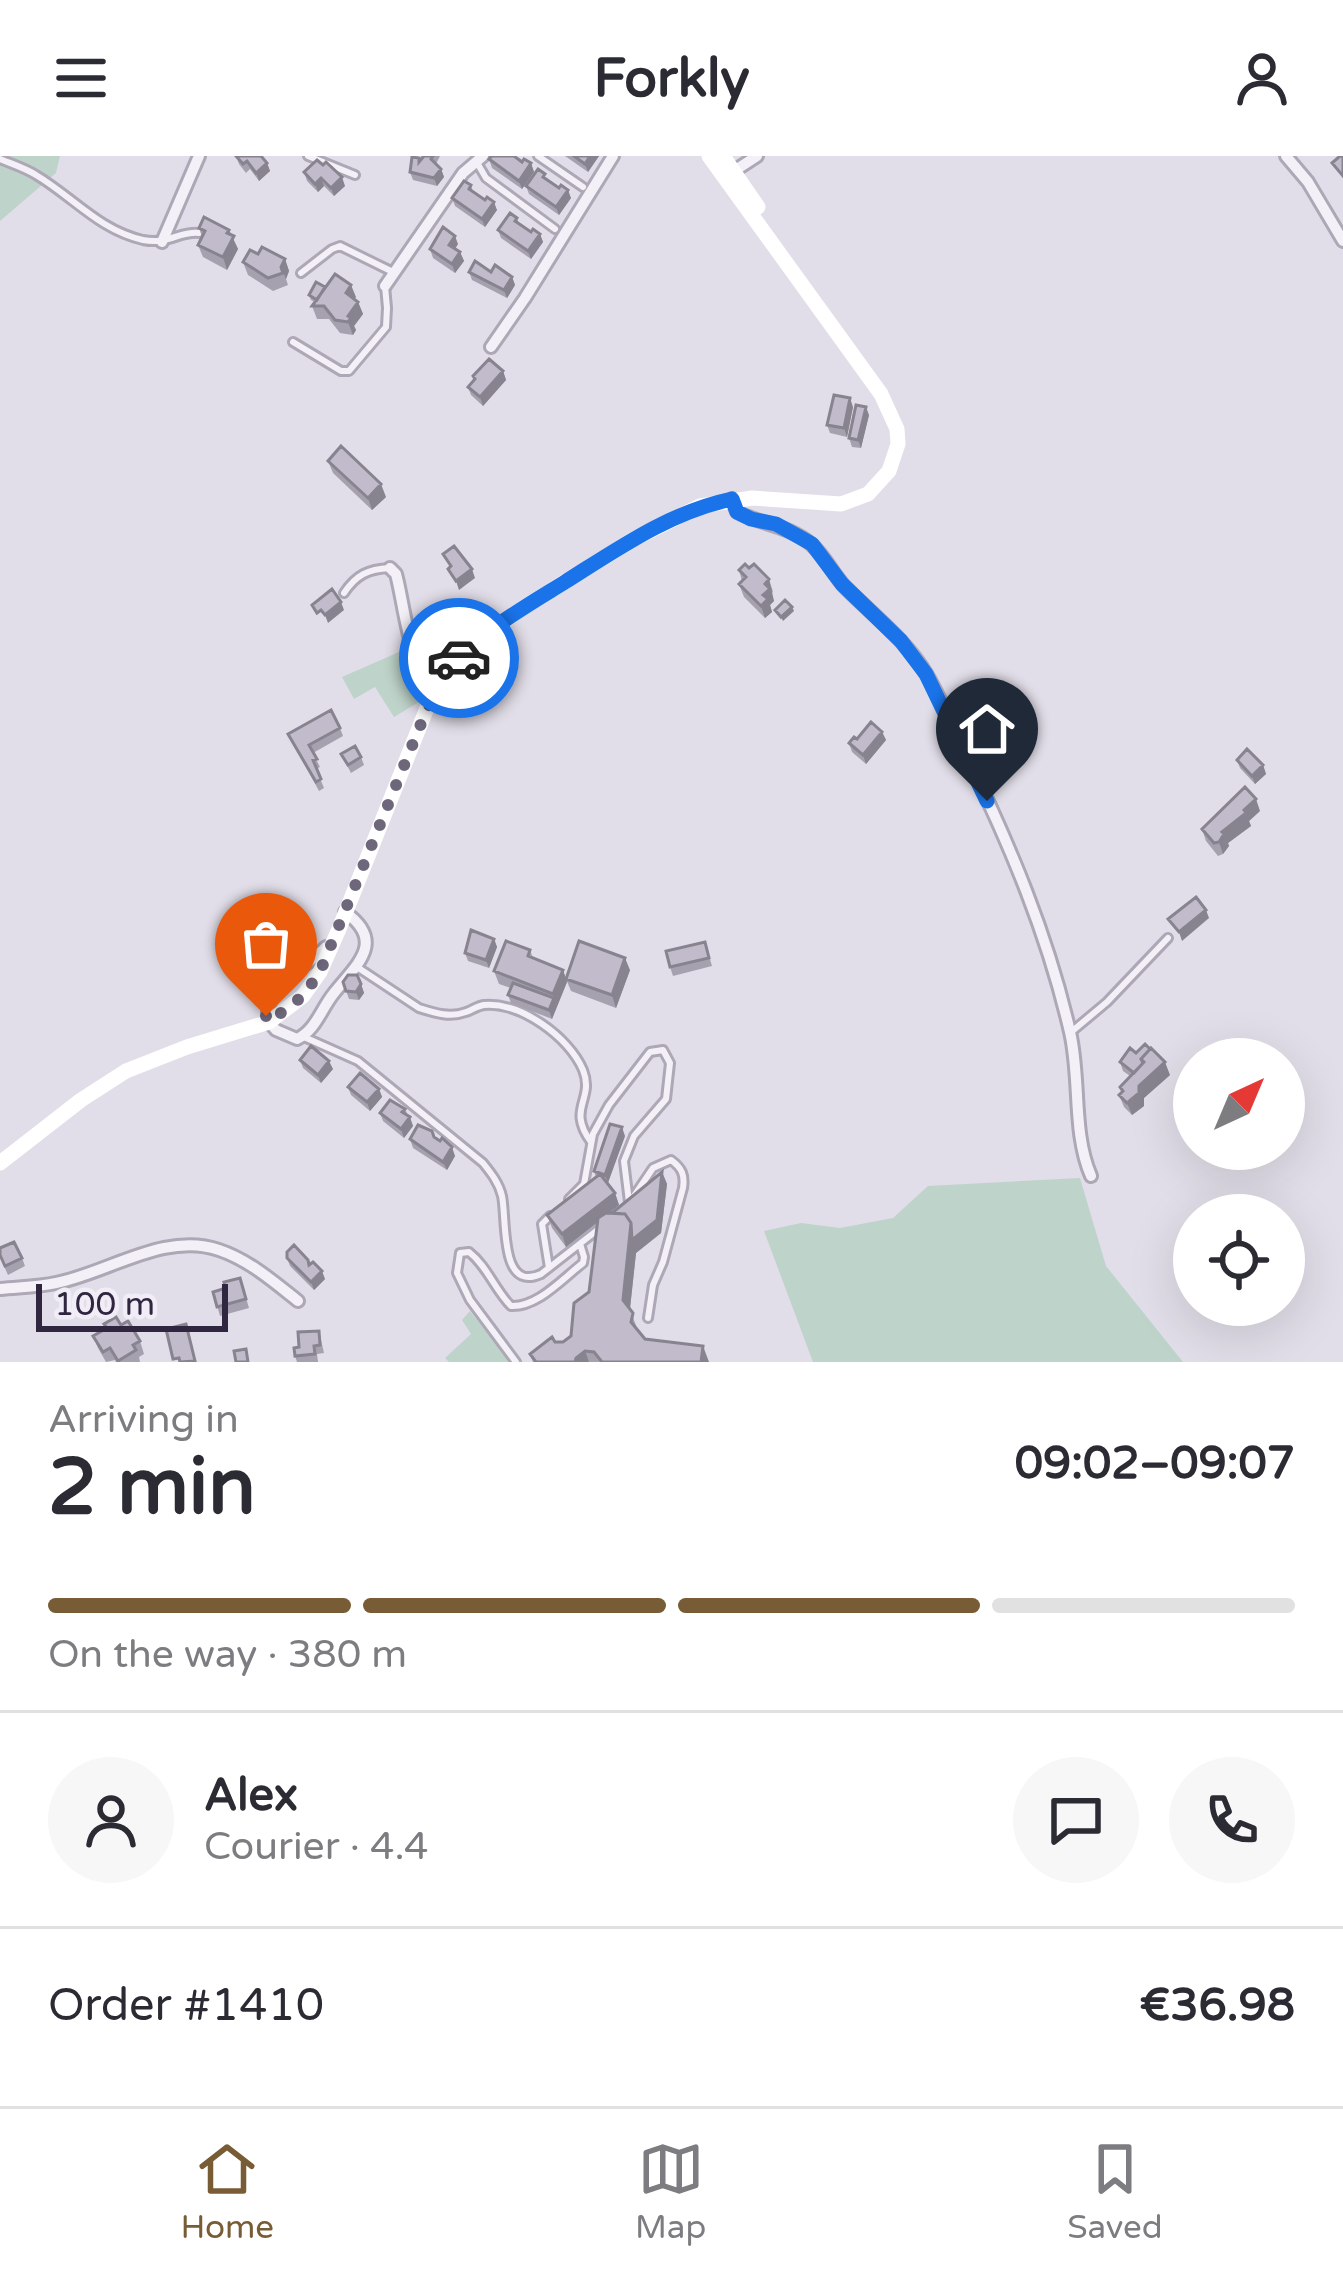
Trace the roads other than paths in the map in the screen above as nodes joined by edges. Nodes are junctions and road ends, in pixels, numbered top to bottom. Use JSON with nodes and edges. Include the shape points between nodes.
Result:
{"nodes":[{"id":1,"x":199,"y":156,"type":"edge"},
{"id":2,"x":308,"y":156,"type":"edge"},
{"id":3,"x":538,"y":156,"type":"edge"},
{"id":4,"x":613,"y":156,"type":"edge"},
{"id":5,"x":716,"y":156,"type":"edge"},
{"id":6,"x":757,"y":156,"type":"edge"},
{"id":7,"x":1286,"y":156,"type":"edge"},
{"id":8,"x":0,"y":159,"type":"edge"},
{"id":9,"x":480,"y":159,"type":"edge"},
{"id":10,"x":355,"y":175,"type":"dead end"},
{"id":11,"x":732,"y":178,"type":"junction"},
{"id":12,"x":583,"y":187,"type":"dead end"},
{"id":13,"x":555,"y":229,"type":"dead end"},
{"id":14,"x":200,"y":233,"type":"edge"},
{"id":15,"x":1343,"y":241,"type":"edge"},
{"id":16,"x":162,"y":242,"type":"junction"},
{"id":17,"x":301,"y":273,"type":"dead end"},
{"id":18,"x":395,"y":273,"type":"junction"},
{"id":19,"x":385,"y":286,"type":"joint"},
{"id":20,"x":293,"y":342,"type":"dead end"},
{"id":21,"x":491,"y":347,"type":"dead end"},
{"id":22,"x":732,"y":499,"type":"junction"},
{"id":23,"x":390,"y":568,"type":"joint"},
{"id":24,"x":344,"y":593,"type":"dead end"},
{"id":25,"x":437,"y":688,"type":"junction"},
{"id":26,"x":342,"y":921,"type":"junction"},
{"id":27,"x":1168,"y":938,"type":"dead end"},
{"id":28,"x":356,"y":967,"type":"junction"},
{"id":29,"x":269,"y":1022,"type":"junction"},
{"id":30,"x":1070,"y":1033,"type":"junction"},
{"id":31,"x":304,"y":1036,"type":"junction"},
{"id":32,"x":591,"y":1142,"type":"junction"},
{"id":33,"x":0,"y":1163,"type":"edge"},
{"id":34,"x":1091,"y":1176,"type":"dead end"},
{"id":35,"x":568,"y":1200,"type":"edge"},
{"id":36,"x":555,"y":1212,"type":"edge"},
{"id":37,"x":613,"y":1217,"type":"edge"},
{"id":38,"x":580,"y":1244,"type":"junction"},
{"id":39,"x":548,"y":1268,"type":"junction"},
{"id":40,"x":0,"y":1289,"type":"edge"},
{"id":41,"x":298,"y":1301,"type":"dead end"},
{"id":42,"x":648,"y":1318,"type":"dead end"},
{"id":43,"x":516,"y":1362,"type":"edge"}],
"edges":[{"from":1,"to":16,"type":"street"},
{"from":2,"to":10,"type":"lane"},
{"from":3,"to":12,"type":"lane"},
{"from":4,"to":21,"type":"street"},
{"from":5,"to":11,"type":"street"},
{"from":6,"to":11,"type":"street"},
{"from":7,"to":15,"type":"street"},
{"from":8,"to":16,"type":"lane","via":[[34,173],[98,222]]},
{"from":9,"to":13,"type":"lane","via":[[486,178]]},
{"from":9,"to":18,"type":"street"},
{"from":11,"to":22,"type":"street","via":[[881,394],[898,444],[880,483],[854,501]]},
{"from":14,"to":16,"type":"lane"},
{"from":17,"to":18,"type":"lane","via":[[340,246]]},
{"from":18,"to":19,"type":"street"},
{"from":19,"to":20,"type":"lane","via":[[386,327],[350,371]]},
{"from":22,"to":25,"type":"street","via":[[657,526],[540,597],[473,643]]},
{"from":22,"to":30,"type":"street","via":[[737,512],[812,544],[926,674],[1018,867]]},
{"from":23,"to":24,"type":"lane","via":[[355,577]]},
{"from":23,"to":25,"type":"street","via":[[426,680]]},
{"from":25,"to":26,"type":"street"},
{"from":26,"to":28,"type":"street","via":[[357,921],[365,934]]},
{"from":26,"to":29,"type":"street","via":[[313,983]]},
{"from":26,"to":29,"type":"street","via":[[318,956],[272,991]]},
{"from":27,"to":30,"type":"lane"},
{"from":28,"to":31,"type":"street"},
{"from":28,"to":32,"type":"lane","via":[[419,1009],[460,1014],[485,1005],[552,1030],[583,1071],[578,1111]]},
{"from":29,"to":31,"type":"street","via":[[285,1036]]},
{"from":29,"to":33,"type":"street","via":[[126,1071]]},
{"from":30,"to":34,"type":"street"},
{"from":31,"to":39,"type":"lane","via":[[368,1068],[483,1163],[502,1197],[510,1264],[530,1279]]},
{"from":32,"to":35,"type":"lane","via":[[584,1184]]},
{"from":32,"to":42,"type":"lane","via":[[630,1077],[650,1052],[663,1051],[670,1063],[666,1099],[624,1161],[629,1204],[661,1163],[671,1160],[685,1177]]},
{"from":36,"to":39,"type":"lane","via":[[542,1224]]},
{"from":37,"to":38,"type":"lane"},
{"from":38,"to":39,"type":"lane"},
{"from":38,"to":43,"type":"lane","via":[[583,1263],[524,1306],[511,1306],[478,1258],[460,1253],[457,1273],[470,1300]]},
{"from":40,"to":41,"type":"street","via":[[59,1283],[191,1244],[232,1255]]}]}
